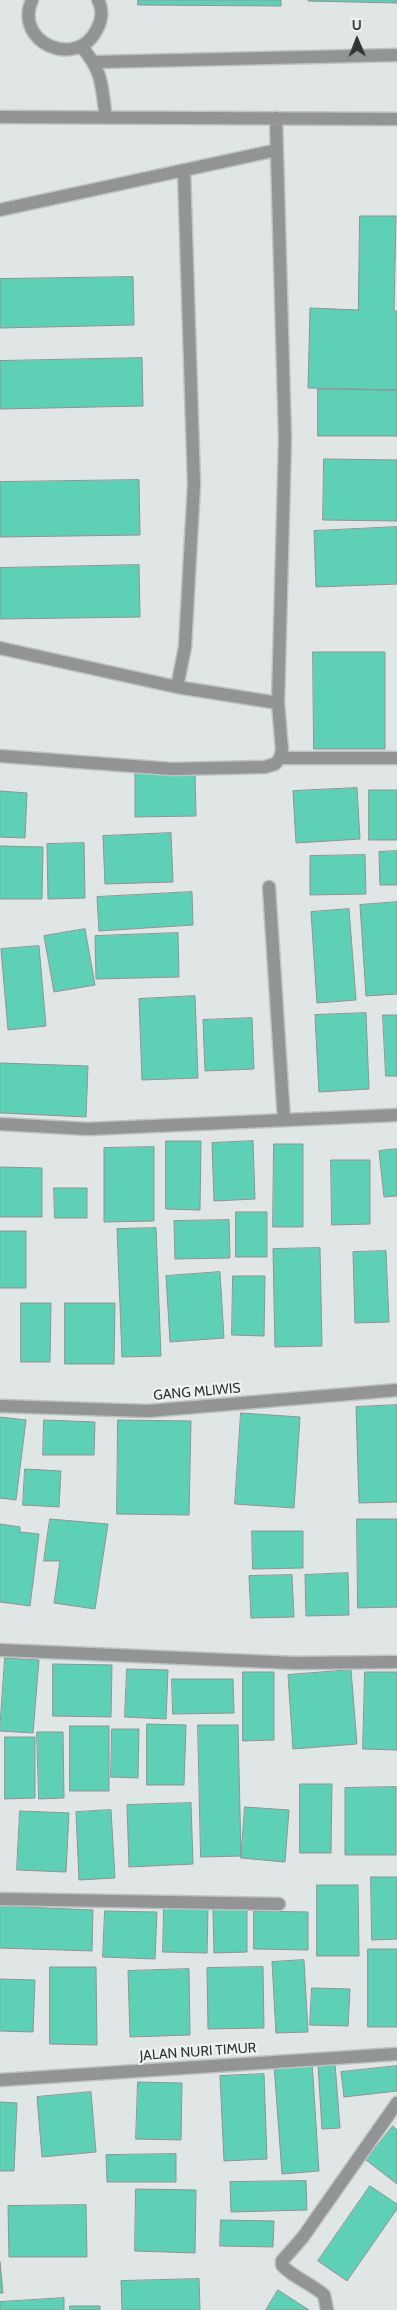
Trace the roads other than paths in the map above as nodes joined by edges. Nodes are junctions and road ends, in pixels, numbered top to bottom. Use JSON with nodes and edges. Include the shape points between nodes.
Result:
{"nodes":[{"id":1,"x":32,"y":0,"type":"edge"},
{"id":2,"x":98,"y":0,"type":"edge"},
{"id":3,"x":81,"y":46,"type":"junction"},
{"id":4,"x":397,"y":56,"type":"edge"},
{"id":5,"x":95,"y":62,"type":"junction"},
{"id":6,"x":0,"y":117,"type":"edge"},
{"id":7,"x":106,"y":118,"type":"junction"},
{"id":8,"x":276,"y":118,"type":"junction"},
{"id":9,"x":397,"y":119,"type":"edge"},
{"id":10,"x":277,"y":150,"type":"junction"},
{"id":11,"x":184,"y":171,"type":"junction"},
{"id":12,"x":0,"y":210,"type":"edge"},
{"id":13,"x":0,"y":648,"type":"edge"},
{"id":14,"x":177,"y":687,"type":"junction"},
{"id":15,"x":278,"y":703,"type":"junction"},
{"id":16,"x":0,"y":756,"type":"edge"},
{"id":17,"x":280,"y":758,"type":"junction"},
{"id":18,"x":397,"y":758,"type":"edge"},
{"id":19,"x":269,"y":887,"type":"dead end"},
{"id":20,"x":397,"y":1115,"type":"edge"},
{"id":21,"x":284,"y":1120,"type":"junction"},
{"id":22,"x":0,"y":1124,"type":"edge"},
{"id":23,"x":397,"y":1390,"type":"edge"},
{"id":24,"x":0,"y":1406,"type":"edge"},
{"id":25,"x":0,"y":1650,"type":"edge"},
{"id":26,"x":397,"y":1662,"type":"edge"},
{"id":27,"x":0,"y":1899,"type":"edge"},
{"id":28,"x":279,"y":1904,"type":"dead end"},
{"id":29,"x":397,"y":2054,"type":"edge"},
{"id":30,"x":0,"y":2080,"type":"edge"},
{"id":31,"x":397,"y":2103,"type":"edge"},
{"id":32,"x":327,"y":2310,"type":"edge"}],
"edges":[{"from":1,"to":3,"type":"street","via":[[29,23],[36,38],[50,48],[66,51]]},
{"from":2,"to":3,"type":"street","via":[[101,21],[94,36]]},
{"from":3,"to":5,"type":"street"},
{"from":4,"to":5,"type":"street"},
{"from":5,"to":7,"type":"street","via":[[100,71]]},
{"from":6,"to":7,"type":"street"},
{"from":7,"to":8,"type":"street"},
{"from":8,"to":9,"type":"street"},
{"from":8,"to":10,"type":"street"},
{"from":10,"to":11,"type":"street"},
{"from":10,"to":15,"type":"street","via":[[285,439]]},
{"from":11,"to":12,"type":"street"},
{"from":11,"to":14,"type":"street","via":[[194,484],[184,647]]},
{"from":13,"to":14,"type":"street"},
{"from":14,"to":15,"type":"street"},
{"from":15,"to":17,"type":"street"},
{"from":16,"to":17,"type":"street","via":[[172,769],[264,767],[275,764]]},
{"from":17,"to":18,"type":"street"},
{"from":19,"to":21,"type":"street"},
{"from":20,"to":21,"type":"street"},
{"from":21,"to":22,"type":"street","via":[[88,1129]]},
{"from":23,"to":24,"type":"street","name":"GANG MLIWIS","via":[[148,1411]]},
{"from":25,"to":26,"type":"street","via":[[294,1663]]},
{"from":27,"to":28,"type":"street"},
{"from":29,"to":30,"type":"street","name":"JALAN NURI TIMUR"},
{"from":31,"to":32,"type":"street","via":[[303,2238],[282,2261],[286,2270],[324,2294]]}]}
